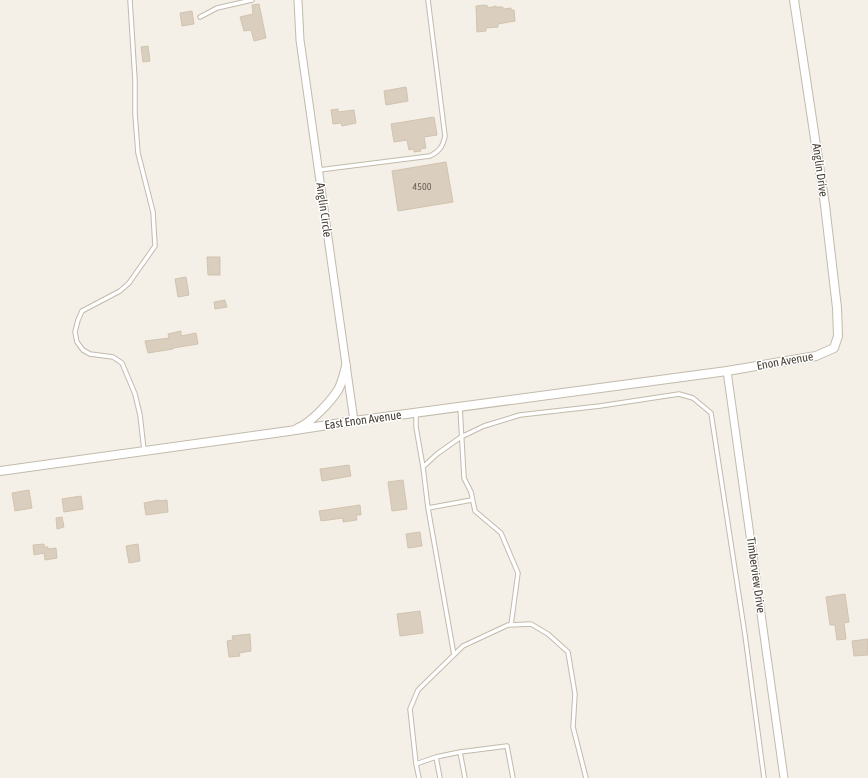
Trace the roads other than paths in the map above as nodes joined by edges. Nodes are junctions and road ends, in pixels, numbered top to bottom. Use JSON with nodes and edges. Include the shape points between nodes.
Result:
{"nodes":[{"id":1,"x":130,"y":0,"type":"edge"},
{"id":2,"x":252,"y":0,"type":"edge"},
{"id":3,"x":298,"y":0,"type":"edge"},
{"id":4,"x":428,"y":0,"type":"edge"},
{"id":5,"x":794,"y":0,"type":"edge"},
{"id":6,"x":200,"y":17,"type":"dead end"},
{"id":7,"x":319,"y":170,"type":"junction"},
{"id":8,"x":837,"y":341,"type":"joint"},
{"id":9,"x":346,"y":366,"type":"junction"},
{"id":10,"x":727,"y":371,"type":"junction"},
{"id":11,"x":460,"y":407,"type":"junction"},
{"id":12,"x":416,"y":412,"type":"junction"},
{"id":13,"x":354,"y":421,"type":"junction"},
{"id":14,"x":289,"y":431,"type":"junction"},
{"id":15,"x":461,"y":437,"type":"junction"},
{"id":16,"x":144,"y":451,"type":"junction"},
{"id":17,"x":423,"y":466,"type":"junction"},
{"id":18,"x":0,"y":471,"type":"edge"},
{"id":19,"x":472,"y":500,"type":"junction"},
{"id":20,"x":428,"y":508,"type":"junction"},
{"id":21,"x":511,"y":625,"type":"junction"},
{"id":22,"x":454,"y":655,"type":"junction"},
{"id":23,"x":460,"y":752,"type":"junction"},
{"id":24,"x":436,"y":757,"type":"junction"},
{"id":25,"x":416,"y":764,"type":"junction"},
{"id":26,"x":419,"y":778,"type":"edge"},
{"id":27,"x":440,"y":778,"type":"edge"},
{"id":28,"x":465,"y":778,"type":"edge"},
{"id":29,"x":513,"y":778,"type":"edge"},
{"id":30,"x":586,"y":778,"type":"edge"},
{"id":31,"x":764,"y":778,"type":"edge"},
{"id":32,"x":784,"y":778,"type":"edge"}],
"edges":[{"from":1,"to":16,"type":"lane","via":[[138,153],[153,212],[155,246],[130,282],[120,291],[82,311],[75,332],[77,342],[83,350],[90,354],[113,357],[122,363],[135,394]]},
{"from":2,"to":6,"type":"lane","via":[[217,8]]},
{"from":3,"to":7,"type":"street","name":"Anglin Circle","via":[[300,40]]},
{"from":4,"to":7,"type":"lane","via":[[445,136],[440,149],[430,156]]},
{"from":5,"to":8,"type":"street","name":"Anglin Drive","via":[[830,250],[837,308]]},
{"from":7,"to":9,"type":"street","name":"Anglin Circle"},
{"from":8,"to":10,"type":"street","name":"Enon Avenue","via":[[834,348],[816,356]]},
{"from":9,"to":13,"type":"street","name":"Anglin Circle"},
{"from":9,"to":14,"type":"street","via":[[339,388],[330,400],[303,426]]},
{"from":10,"to":11,"type":"street","name":"East Enon Avenue"},
{"from":10,"to":32,"type":"street","name":"Timberview Drive"},
{"from":11,"to":12,"type":"street","name":"East Enon Avenue"},
{"from":11,"to":15,"type":"lane"},
{"from":12,"to":13,"type":"street","name":"East Enon Avenue"},
{"from":12,"to":17,"type":"lane"},
{"from":13,"to":14,"type":"street","name":"East Enon Avenue"},
{"from":14,"to":16,"type":"street","name":"East Enon Avenue"},
{"from":15,"to":17,"type":"lane"},
{"from":15,"to":19,"type":"lane","via":[[464,478]]},
{"from":15,"to":31,"type":"lane","via":[[484,426],[520,415],[679,394],[693,398],[711,413]]},
{"from":16,"to":18,"type":"street","name":"East Enon Avenue"},
{"from":17,"to":20,"type":"lane"},
{"from":19,"to":20,"type":"lane"},
{"from":19,"to":21,"type":"lane","via":[[475,511],[501,533],[518,573]]},
{"from":20,"to":22,"type":"lane"},
{"from":21,"to":22,"type":"lane","via":[[463,646]]},
{"from":21,"to":30,"type":"lane","via":[[531,624],[548,634],[568,652],[575,694],[573,727]]},
{"from":22,"to":25,"type":"lane","via":[[418,690],[410,709]]},
{"from":23,"to":24,"type":"lane"},
{"from":23,"to":28,"type":"lane"},
{"from":23,"to":29,"type":"lane","via":[[507,746]]},
{"from":24,"to":25,"type":"lane"},
{"from":24,"to":27,"type":"lane"},
{"from":25,"to":26,"type":"lane"}]}
